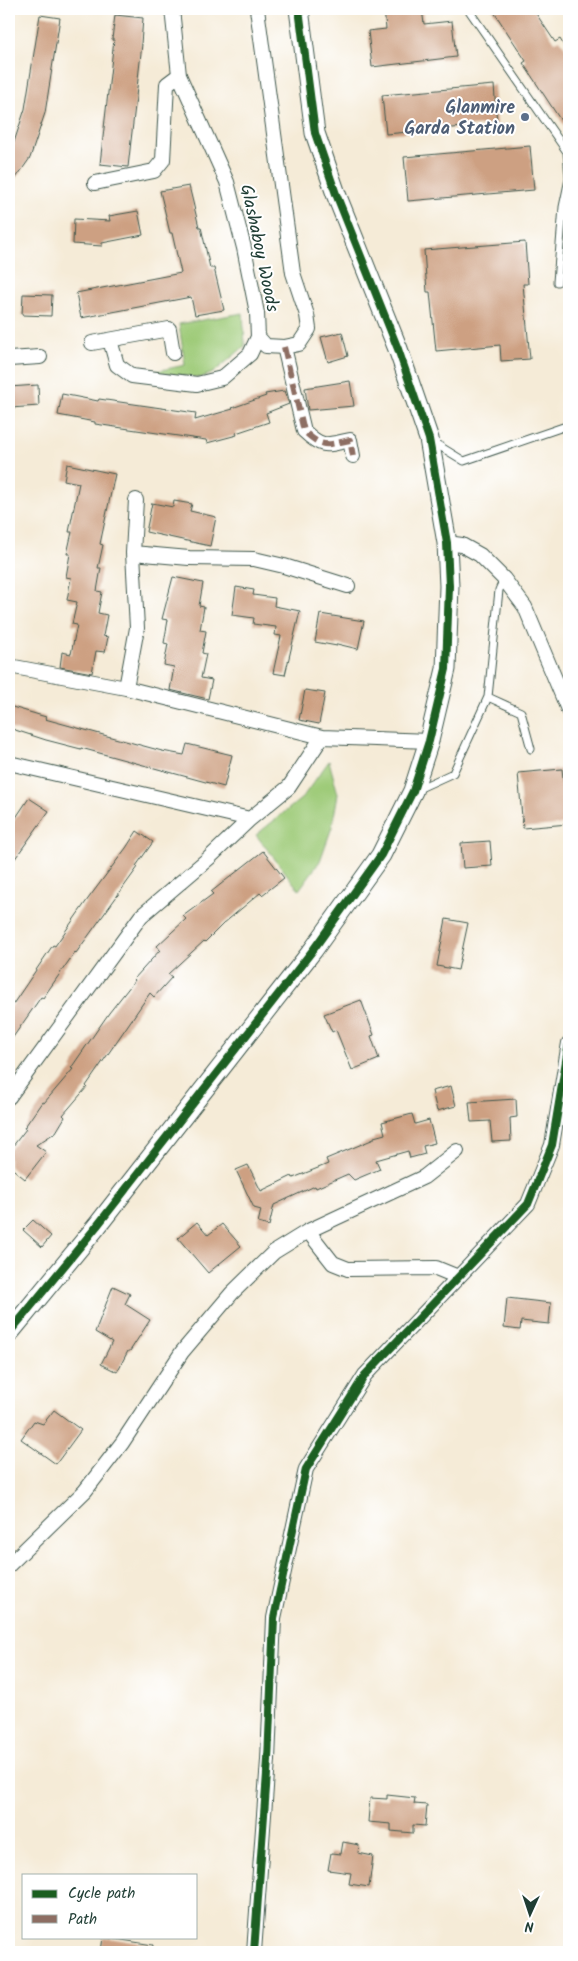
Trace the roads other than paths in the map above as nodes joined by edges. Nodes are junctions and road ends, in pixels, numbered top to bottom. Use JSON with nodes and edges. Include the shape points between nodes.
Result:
{"nodes":[{"id":1,"x":172,"y":9,"type":"edge"},
{"id":2,"x":257,"y":9,"type":"edge"},
{"id":3,"x":299,"y":9,"type":"edge"},
{"id":4,"x":468,"y":9,"type":"edge"},
{"id":5,"x":179,"y":75,"type":"junction"},
{"id":6,"x":95,"y":183,"type":"dead end"},
{"id":7,"x":557,"y":282,"type":"dead end"},
{"id":8,"x":258,"y":337,"type":"junction"},
{"id":9,"x":110,"y":340,"type":"junction"},
{"id":10,"x":92,"y":343,"type":"dead end"},
{"id":11,"x":284,"y":348,"type":"junction"},
{"id":12,"x":173,"y":353,"type":"dead end"},
{"id":13,"x":40,"y":357,"type":"dead end"},
{"id":14,"x":9,"y":359,"type":"edge"},
{"id":15,"x":569,"y":425,"type":"edge"},
{"id":16,"x":429,"y":439,"type":"junction"},
{"id":17,"x":353,"y":456,"type":"dead end"},
{"id":18,"x":136,"y":500,"type":"dead end"},
{"id":19,"x":447,"y":543,"type":"junction"},
{"id":20,"x":133,"y":553,"type":"junction"},
{"id":21,"x":504,"y":579,"type":"junction"},
{"id":22,"x":348,"y":586,"type":"dead end"},
{"id":23,"x":9,"y":666,"type":"edge"},
{"id":24,"x":126,"y":688,"type":"junction"},
{"id":25,"x":488,"y":696,"type":"junction"},
{"id":26,"x":569,"y":712,"type":"edge"},
{"id":27,"x":322,"y":737,"type":"junction"},
{"id":28,"x":429,"y":741,"type":"junction"},
{"id":29,"x":531,"y":750,"type":"dead end"},
{"id":30,"x":10,"y":765,"type":"edge"},
{"id":31,"x":413,"y":791,"type":"junction"},
{"id":32,"x":250,"y":819,"type":"junction"},
{"id":33,"x":569,"y":1043,"type":"edge"},
{"id":34,"x":9,"y":1097,"type":"edge"},
{"id":35,"x":457,"y":1151,"type":"dead end"},
{"id":36,"x":308,"y":1231,"type":"junction"},
{"id":37,"x":458,"y":1277,"type":"junction"},
{"id":38,"x":9,"y":1333,"type":"edge"},
{"id":39,"x":9,"y":1565,"type":"edge"},
{"id":40,"x":254,"y":1952,"type":"edge"}],
"edges":[{"from":1,"to":5,"type":"street","name":"Glashaboy Woods"},
{"from":2,"to":11,"type":"street","via":[[293,273],[308,315],[309,329],[299,344]]},
{"from":3,"to":16,"type":"main road","via":[[315,133]]},
{"from":4,"to":7,"type":"lane","via":[[567,152],[569,179],[563,206]]},
{"from":5,"to":6,"type":"street","via":[[167,84],[163,160],[154,171]]},
{"from":5,"to":8,"type":"street","name":"Glashaboy Woods","via":[[227,182],[257,313]]},
{"from":8,"to":9,"type":"street","name":"Glashaboy Woods","via":[[250,354],[222,378],[197,384],[132,376],[117,365]]},
{"from":8,"to":11,"type":"street","via":[[266,346]]},
{"from":9,"to":10,"type":"street"},
{"from":9,"to":12,"type":"street","via":[[169,329]]},
{"from":11,"to":17,"type":"street","via":[[304,431],[324,445],[350,440]]},
{"from":13,"to":14,"type":"street"},
{"from":15,"to":16,"type":"lane","via":[[464,461]]},
{"from":16,"to":19,"type":"main road"},
{"from":18,"to":20,"type":"street"},
{"from":19,"to":21,"type":"street","via":[[462,545],[480,555]]},
{"from":19,"to":28,"type":"main road","via":[[446,669]]},
{"from":20,"to":22,"type":"street","via":[[254,559]]},
{"from":20,"to":24,"type":"street","via":[[137,628]]},
{"from":21,"to":25,"type":"lane","via":[[499,590]]},
{"from":21,"to":26,"type":"street","via":[[525,607]]},
{"from":23,"to":24,"type":"street"},
{"from":24,"to":27,"type":"street"},
{"from":25,"to":29,"type":"lane","via":[[521,712]]},
{"from":25,"to":31,"type":"lane","via":[[454,772]]},
{"from":27,"to":28,"type":"street"},
{"from":27,"to":32,"type":"street","via":[[289,787]]},
{"from":28,"to":31,"type":"main road"},
{"from":30,"to":32,"type":"street"},
{"from":31,"to":38,"type":"main road","via":[[381,855],[313,950]]},
{"from":32,"to":34,"type":"street","via":[[141,916]]},
{"from":33,"to":37,"type":"street","via":[[552,1145],[528,1204]]},
{"from":35,"to":36,"type":"street","via":[[424,1177]]},
{"from":36,"to":37,"type":"street","via":[[333,1264],[348,1269],[436,1268]]},
{"from":36,"to":39,"type":"street","via":[[274,1252],[232,1293],[182,1352],[122,1443],[85,1491]]},
{"from":37,"to":40,"type":"street","via":[[366,1374],[306,1469],[274,1618]]}]}
